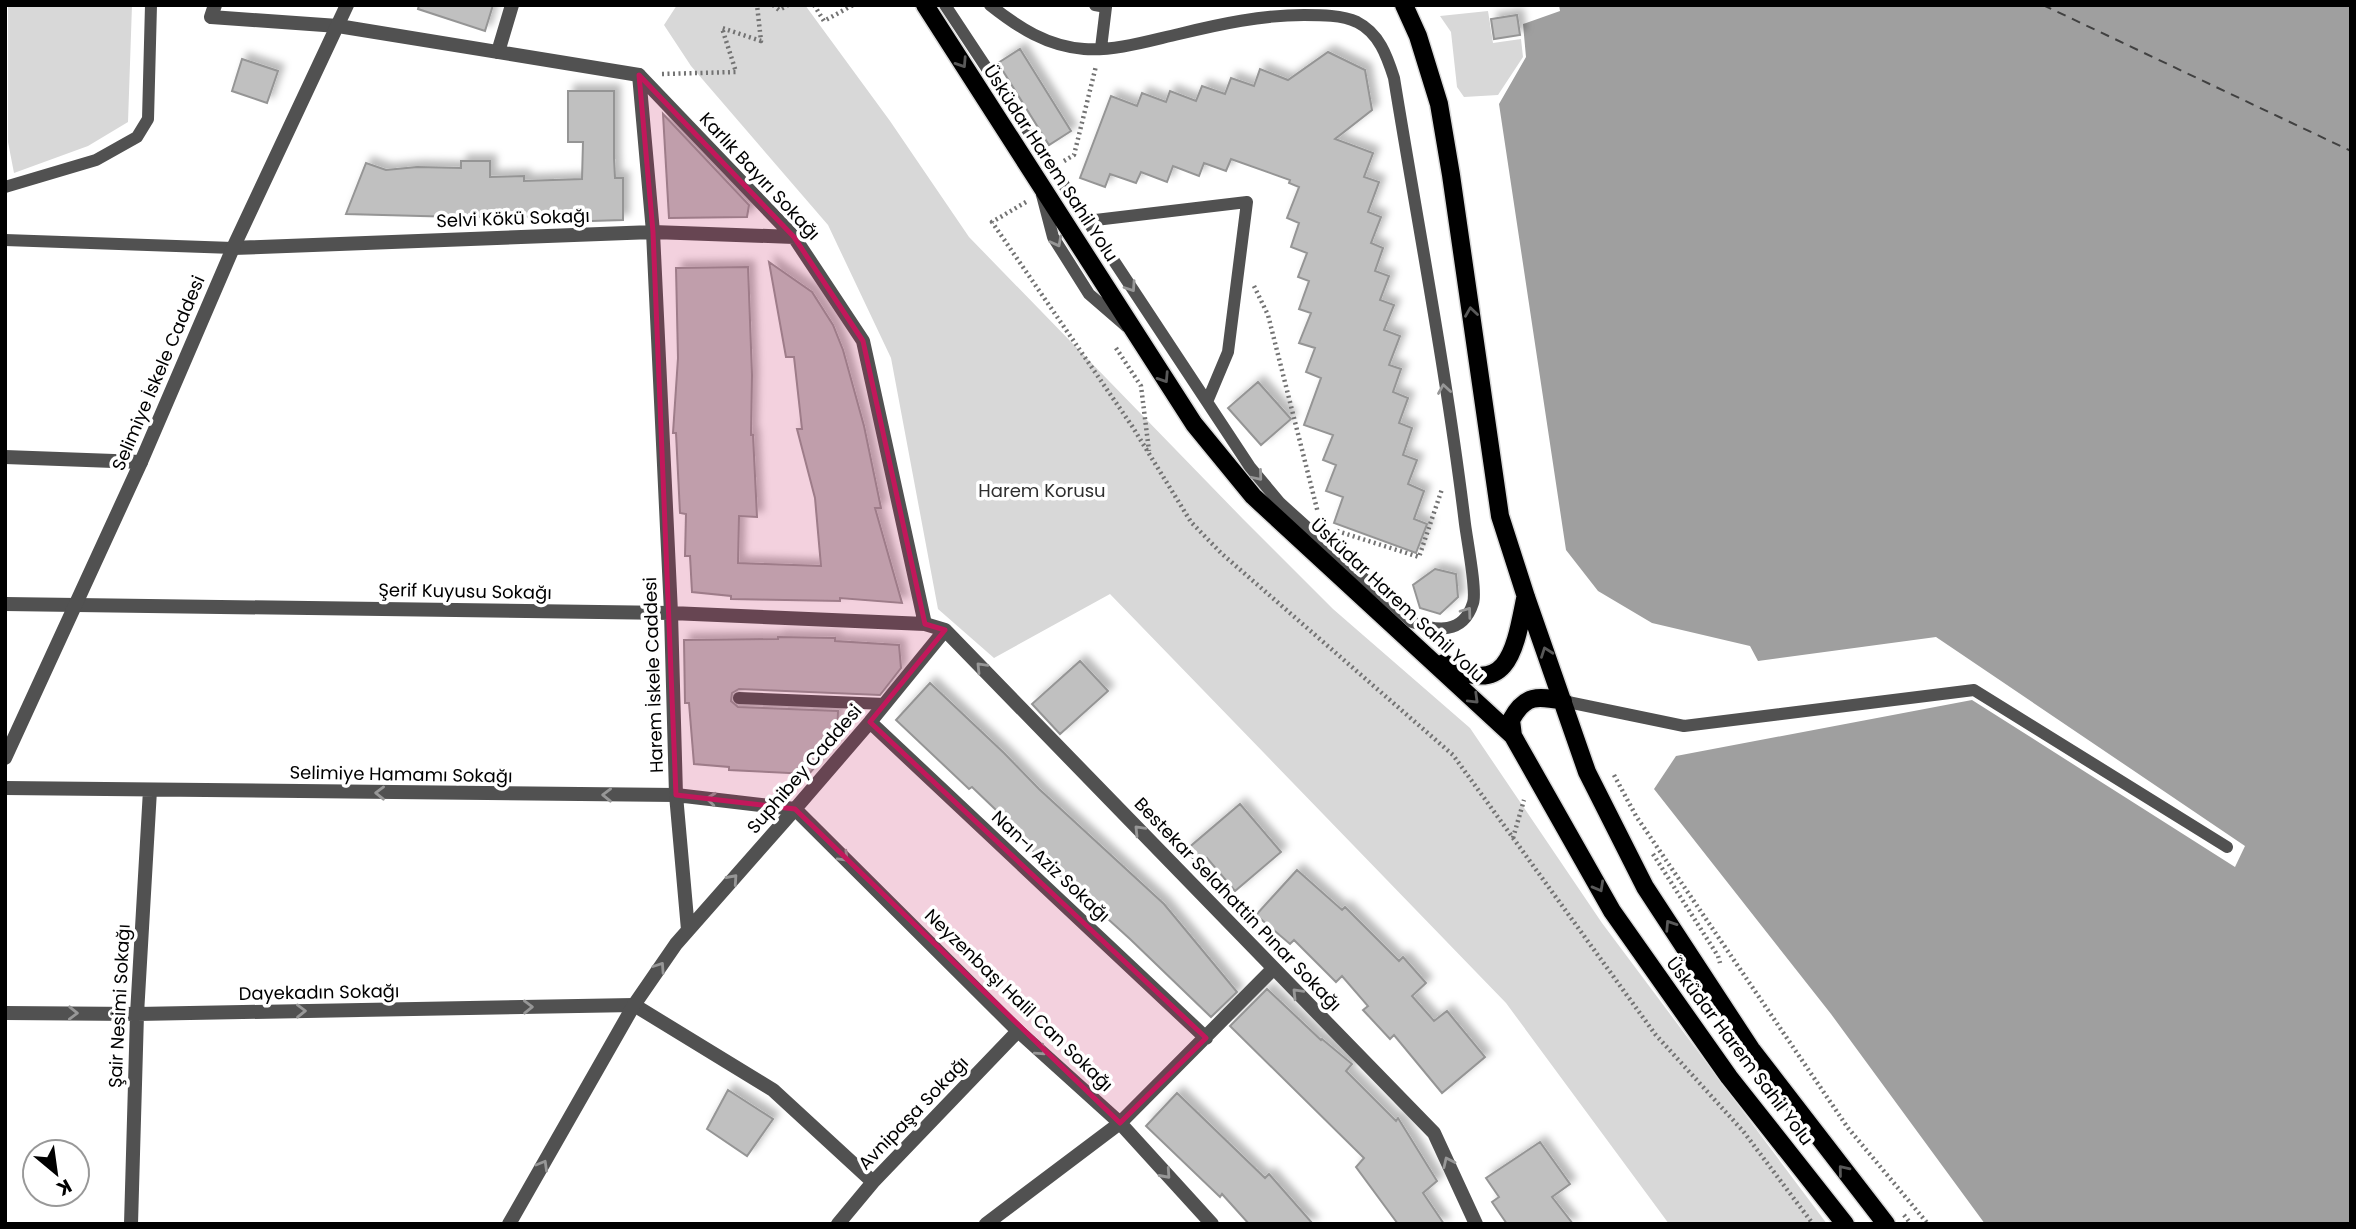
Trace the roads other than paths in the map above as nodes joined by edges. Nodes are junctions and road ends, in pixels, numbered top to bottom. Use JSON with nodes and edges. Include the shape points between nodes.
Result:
{"nodes":[{"id":1,"x":151,"y":5,"type":"edge"},
{"id":2,"x":215,"y":5,"type":"edge"},
{"id":3,"x":347,"y":5,"type":"edge"},
{"id":4,"x":512,"y":5,"type":"edge"},
{"id":5,"x":925,"y":5,"type":"edge"},
{"id":6,"x":945,"y":5,"type":"edge"},
{"id":7,"x":990,"y":5,"type":"edge"},
{"id":8,"x":1094,"y":5,"type":"edge"},
{"id":9,"x":1404,"y":5,"type":"edge"},
{"id":10,"x":338,"y":26,"type":"junction"},
{"id":11,"x":1101,"y":48,"type":"junction"},
{"id":12,"x":498,"y":52,"type":"junction"},
{"id":13,"x":639,"y":75,"type":"junction"},
{"id":14,"x":5,"y":187,"type":"edge"},
{"id":15,"x":1087,"y":221,"type":"junction"},
{"id":16,"x":653,"y":233,"type":"junction"},
{"id":17,"x":794,"y":237,"type":"junction"},
{"id":18,"x":5,"y":240,"type":"edge"},
{"id":19,"x":233,"y":248,"type":"junction"},
{"id":20,"x":1207,"y":402,"type":"junction"},
{"id":21,"x":5,"y":457,"type":"edge"},
{"id":22,"x":141,"y":462,"type":"junction"},
{"id":23,"x":1525,"y":597,"type":"junction"},
{"id":24,"x":5,"y":604,"type":"edge"},
{"id":25,"x":74,"y":605,"type":"junction"},
{"id":26,"x":671,"y":613,"type":"junction"},
{"id":27,"x":925,"y":624,"type":"junction"},
{"id":28,"x":944,"y":629,"type":"junction"},
{"id":29,"x":1422,"y":652,"type":"junction"},
{"id":30,"x":739,"y":698,"type":"dead end"},
{"id":31,"x":1563,"y":701,"type":"junction"},
{"id":32,"x":885,"y":704,"type":"junction"},
{"id":33,"x":870,"y":722,"type":"junction"},
{"id":34,"x":1513,"y":736,"type":"junction"},
{"id":35,"x":5,"y":758,"type":"edge"},
{"id":36,"x":5,"y":788,"type":"edge"},
{"id":37,"x":150,"y":790,"type":"junction"},
{"id":38,"x":676,"y":795,"type":"junction"},
{"id":39,"x":795,"y":809,"type":"junction"},
{"id":40,"x":2227,"y":847,"type":"dead end"},
{"id":41,"x":688,"y":930,"type":"junction"},
{"id":42,"x":1273,"y":969,"type":"junction"},
{"id":43,"x":634,"y":1005,"type":"junction"},
{"id":44,"x":5,"y":1013,"type":"edge"},
{"id":45,"x":137,"y":1014,"type":"junction"},
{"id":46,"x":1018,"y":1031,"type":"junction"},
{"id":47,"x":1206,"y":1038,"type":"junction"},
{"id":48,"x":1121,"y":1124,"type":"junction"},
{"id":49,"x":873,"y":1182,"type":"junction"},
{"id":50,"x":131,"y":1224,"type":"edge"},
{"id":51,"x":509,"y":1224,"type":"edge"},
{"id":52,"x":838,"y":1224,"type":"edge"},
{"id":53,"x":986,"y":1224,"type":"edge"},
{"id":54,"x":1212,"y":1224,"type":"edge"},
{"id":55,"x":1476,"y":1224,"type":"edge"},
{"id":56,"x":1845,"y":1224,"type":"edge"},
{"id":57,"x":1886,"y":1224,"type":"edge"}],
"edges":[{"from":1,"to":14,"type":"lane","via":[[148,119],[137,136],[96,160]]},
{"from":2,"to":10,"type":"street","via":[[211,17]]},
{"from":3,"to":10,"type":"street","name":"Selimiye İskele Caddesi"},
{"from":4,"to":12,"type":"street"},
{"from":5,"to":29,"type":"main road","name":"Üsküdar Harem Sahil Yolu","one_way":true,"via":[[1194,424],[1253,496]]},
{"from":6,"to":15,"type":"lane"},
{"from":7,"to":11,"type":"lane","via":[[1017,27],[1049,43]]},
{"from":8,"to":11,"type":"lane","via":[[1106,8]]},
{"from":23,"to":9,"type":"main road","name":"Üsküdar Harem Sahil Yolu","one_way":true,"via":[[1500,516],[1439,104]]},
{"from":10,"to":12,"type":"street"},
{"from":10,"to":19,"type":"street","name":"Selimiye İskele Caddesi"},
{"from":20,"to":11,"type":"lane","one_way":true,"via":[[1280,503],[1412,622],[1450,629],[1464,618],[1474,602],[1461,489],[1394,78],[1378,40],[1357,22],[1343,18],[1276,15]]},
{"from":12,"to":13,"type":"street"},
{"from":13,"to":16,"type":"street","name":"Harem İskele Caddesi"},
{"from":13,"to":17,"type":"street","name":"Karlık Bayırı Sokağı"},
{"from":15,"to":20,"type":"lane","one_way":true},
{"from":15,"to":20,"type":"lane","via":[[1247,202],[1228,352]]},
{"from":16,"to":17,"type":"street","name":"Selvi Kökü Sokağı"},
{"from":16,"to":19,"type":"street","name":"Selvi Kökü Sokağı"},
{"from":16,"to":26,"type":"street","name":"Harem İskele Caddesi"},
{"from":17,"to":27,"type":"street","name":"Karlık Bayırı Sokağı","via":[[863,341]]},
{"from":18,"to":19,"type":"lane"},
{"from":19,"to":22,"type":"street","name":"Selimiye İskele Caddesi"},
{"from":21,"to":22,"type":"street"},
{"from":22,"to":25,"type":"street","name":"Selimiye İskele Caddesi"},
{"from":23,"to":29,"type":"main road","via":[[1517,643],[1499,670],[1474,676]]},
{"from":31,"to":23,"type":"main road","name":"Üsküdar Harem Sahil Yolu","one_way":true},
{"from":24,"to":25,"type":"street","name":"Şerif Kuyusu Sokağı"},
{"from":25,"to":26,"type":"street","name":"Şerif Kuyusu Sokağı"},
{"from":25,"to":35,"type":"street","name":"Selimiye İskele Caddesi"},
{"from":26,"to":27,"type":"street","name":"Şerif Kuyusu Sokağı"},
{"from":26,"to":38,"type":"street","name":"Harem İskele Caddesi"},
{"from":27,"to":28,"type":"street"},
{"from":28,"to":32,"type":"street","name":"Suphibey Caddesi"},
{"from":42,"to":28,"type":"street","name":"Bestekar Selahattin Pınar Sokağı","one_way":true},
{"from":29,"to":34,"type":"main road","name":"Üsküdar Harem Sahil Yolu","one_way":true},
{"from":30,"to":32,"type":"lane"},
{"from":31,"to":34,"type":"main road","via":[[1543,697],[1523,703],[1511,720]]},
{"from":31,"to":40,"type":"lane","via":[[1684,726],[1974,690]]},
{"from":57,"to":31,"type":"main road","name":"Üsküdar Harem Sahil Yolu","one_way":true,"via":[[1751,1049],[1645,887],[1587,772]]},
{"from":32,"to":33,"type":"street","name":"Suphibey Caddesi"},
{"from":33,"to":39,"type":"street","name":"Suphibey Caddesi"},
{"from":33,"to":47,"type":"street","name":"Nan-ı Aziz Sokağı"},
{"from":34,"to":56,"type":"main road","name":"Üsküdar Harem Sahil Yolu","one_way":true,"via":[[1612,911],[1729,1077]]},
{"from":36,"to":37,"type":"street","name":"Selimiye Hamamı Sokağı"},
{"from":38,"to":37,"type":"street","name":"Selimiye Hamamı Sokağı","one_way":true},
{"from":37,"to":45,"type":"street","name":"Şair Nesimi Sokağı"},
{"from":39,"to":38,"type":"street","name":"Selimiye Hamamı Sokağı","one_way":true},
{"from":38,"to":41,"type":"street","name":"Harem İskele Caddesi"},
{"from":41,"to":39,"type":"street","name":"Suphibey Caddesi","one_way":true},
{"from":39,"to":46,"type":"street","name":"Neyzenbaşı Halil Can Sokağı","one_way":true},
{"from":43,"to":41,"type":"street","one_way":true},
{"from":42,"to":47,"type":"street"},
{"from":55,"to":42,"type":"street","name":"Bestekar Selahattin Pınar Sokağı","one_way":true,"via":[[1434,1133]]},
{"from":45,"to":43,"type":"street","name":"Dayekadın Sokağı","one_way":true},
{"from":43,"to":49,"type":"street","via":[[773,1090]]},
{"from":51,"to":43,"type":"street","one_way":true},
{"from":44,"to":45,"type":"street","name":"Dayekadın Sokağı","one_way":true},
{"from":45,"to":50,"type":"street","name":"Şair Nesimi Sokağı"},
{"from":46,"to":48,"type":"street","name":"Neyzenbaşı Halil Can Sokağı","one_way":true},
{"from":46,"to":49,"type":"street","name":"Avnipaşa Sokağı"},
{"from":47,"to":48,"type":"street"},
{"from":48,"to":53,"type":"street"},
{"from":48,"to":54,"type":"street","name":"Neyzenbaşı Halil Can Sokağı","one_way":true},
{"from":49,"to":52,"type":"street","name":"Avnipaşa Sokağı"}]}
